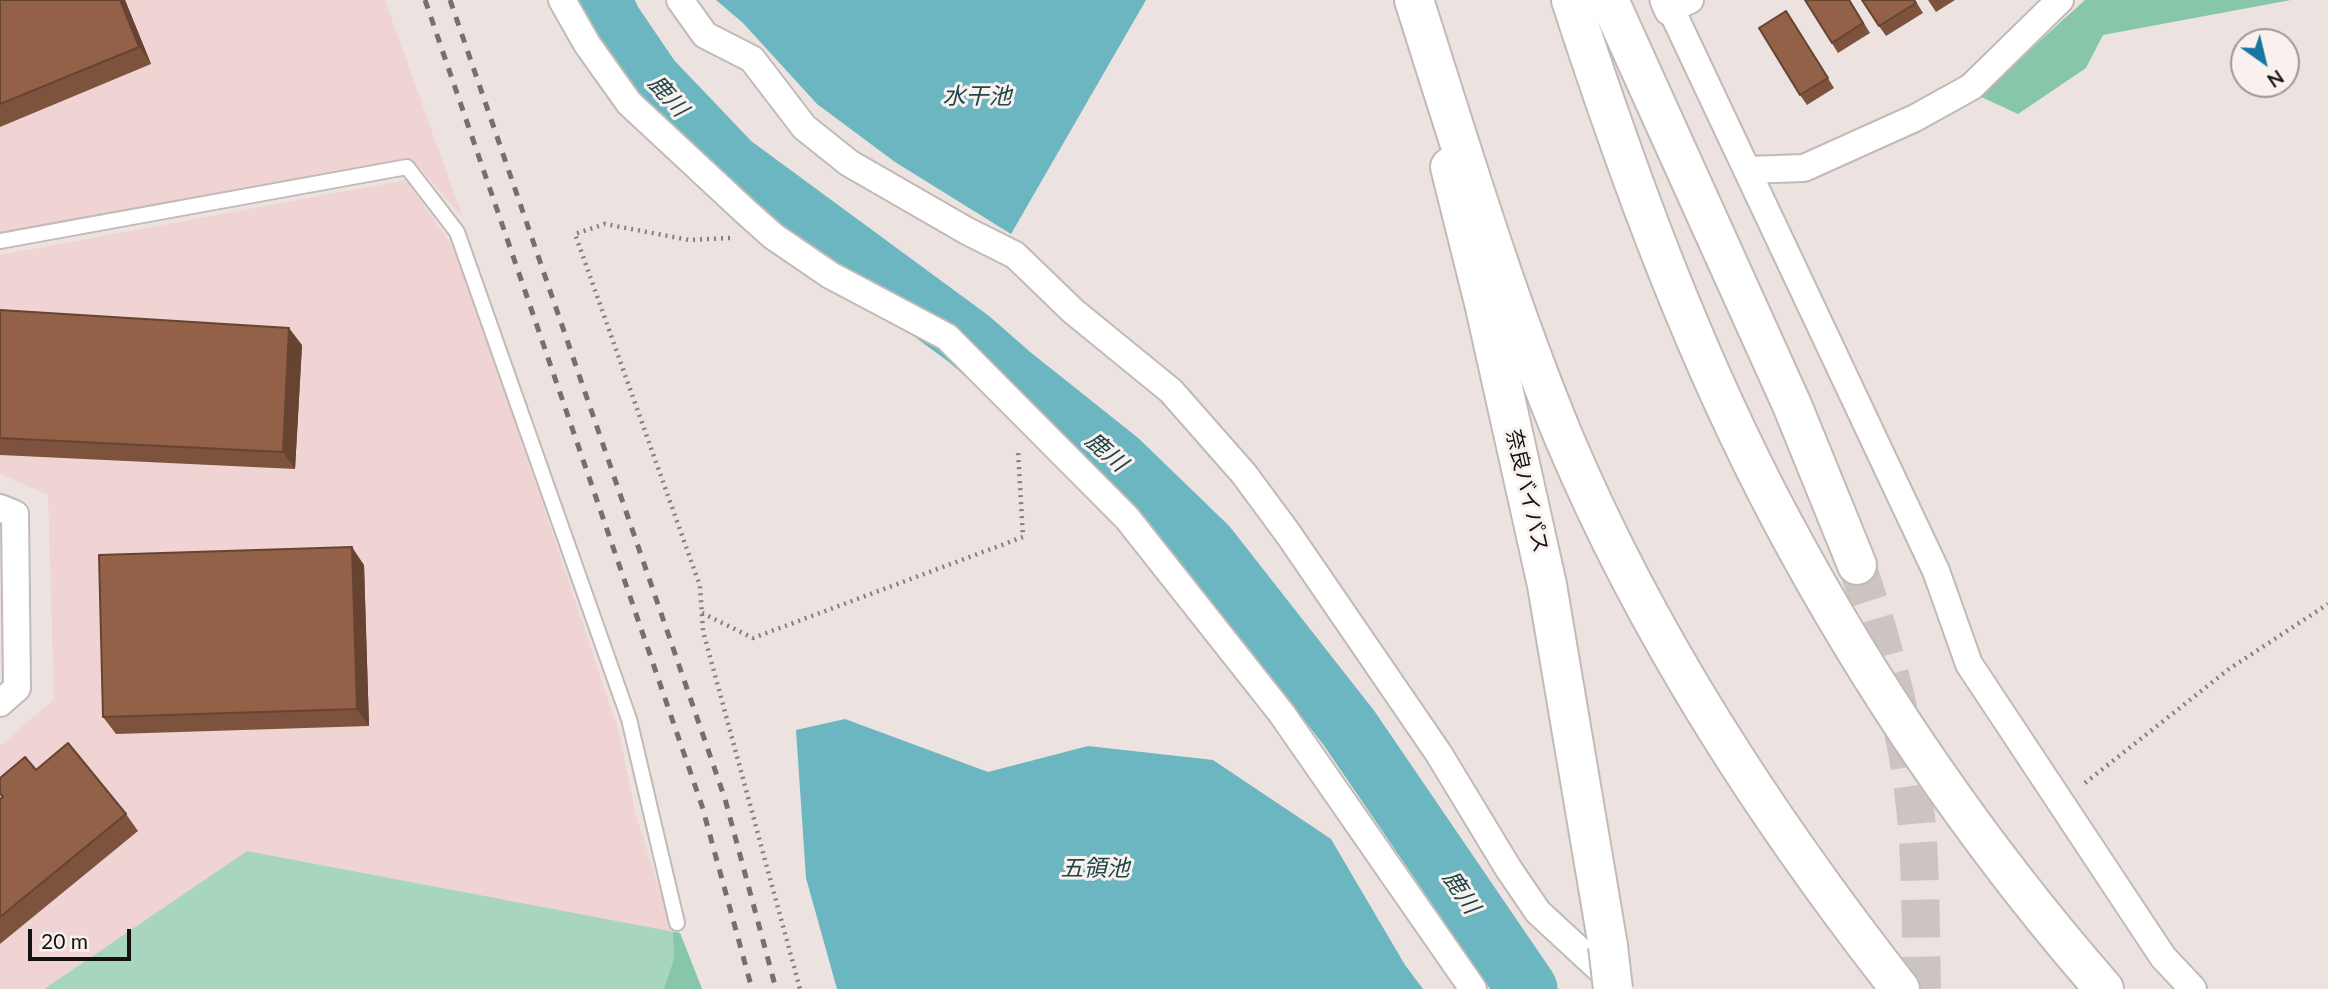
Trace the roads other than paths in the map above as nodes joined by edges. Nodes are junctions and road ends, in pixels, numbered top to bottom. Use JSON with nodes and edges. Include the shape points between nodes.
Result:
{"nodes":[{"id":1,"x":562,"y":0,"type":"edge"},
{"id":2,"x":680,"y":0,"type":"edge"},
{"id":3,"x":1411,"y":0,"type":"edge"},
{"id":4,"x":1571,"y":0,"type":"edge"},
{"id":5,"x":1609,"y":0,"type":"edge"},
{"id":6,"x":2060,"y":0,"type":"edge"},
{"id":7,"x":1676,"y":3,"type":"edge"},
{"id":8,"x":1747,"y":170,"type":"junction"},
{"id":9,"x":0,"y":241,"type":"edge"},
{"id":10,"x":0,"y":508,"type":"edge"},
{"id":11,"x":1857,"y":565,"type":"tunnel mouth"},
{"id":12,"x":0,"y":703,"type":"edge"},
{"id":13,"x":677,"y":923,"type":"dead end"},
{"id":14,"x":1473,"y":989,"type":"edge"},
{"id":15,"x":1613,"y":989,"type":"edge"},
{"id":16,"x":1620,"y":989,"type":"edge"},
{"id":17,"x":1900,"y":989,"type":"edge"},
{"id":18,"x":2104,"y":989,"type":"edge"},
{"id":19,"x":2193,"y":989,"type":"edge"}],
"edges":[{"from":1,"to":14,"type":"street","via":[[629,103],[773,236],[831,275],[947,337],[1127,518],[1282,714]]},
{"from":2,"to":16,"type":"street","via":[[705,35],[752,59],[804,127],[849,163],[1015,255],[1073,311],[1171,391],[1289,534],[1439,754],[1538,912]]},
{"from":3,"to":15,"type":"highway","name":"奈良バイパス","bridge":true,"via":[[1547,585]]},
{"from":3,"to":17,"type":"highway","via":[[1524,334],[1617,552],[1731,752],[1794,848]]},
{"from":4,"to":18,"type":"highway","via":[[1626,161],[1675,285],[1726,406],[1782,520],[1847,637],[1918,745],[1988,844]]},
{"from":5,"to":11,"type":"highway","via":[[1786,393]]},
{"from":6,"to":8,"type":"street","via":[[1971,87],[1915,118],[1804,168]]},
{"from":7,"to":8,"type":"street"},
{"from":8,"to":19,"type":"street","via":[[1936,570],[1969,664],[2163,957]]},
{"from":9,"to":13,"type":"lane","via":[[407,167],[457,232],[629,719]]},
{"from":10,"to":12,"type":"street","via":[[15,514],[18,688]]}]}
